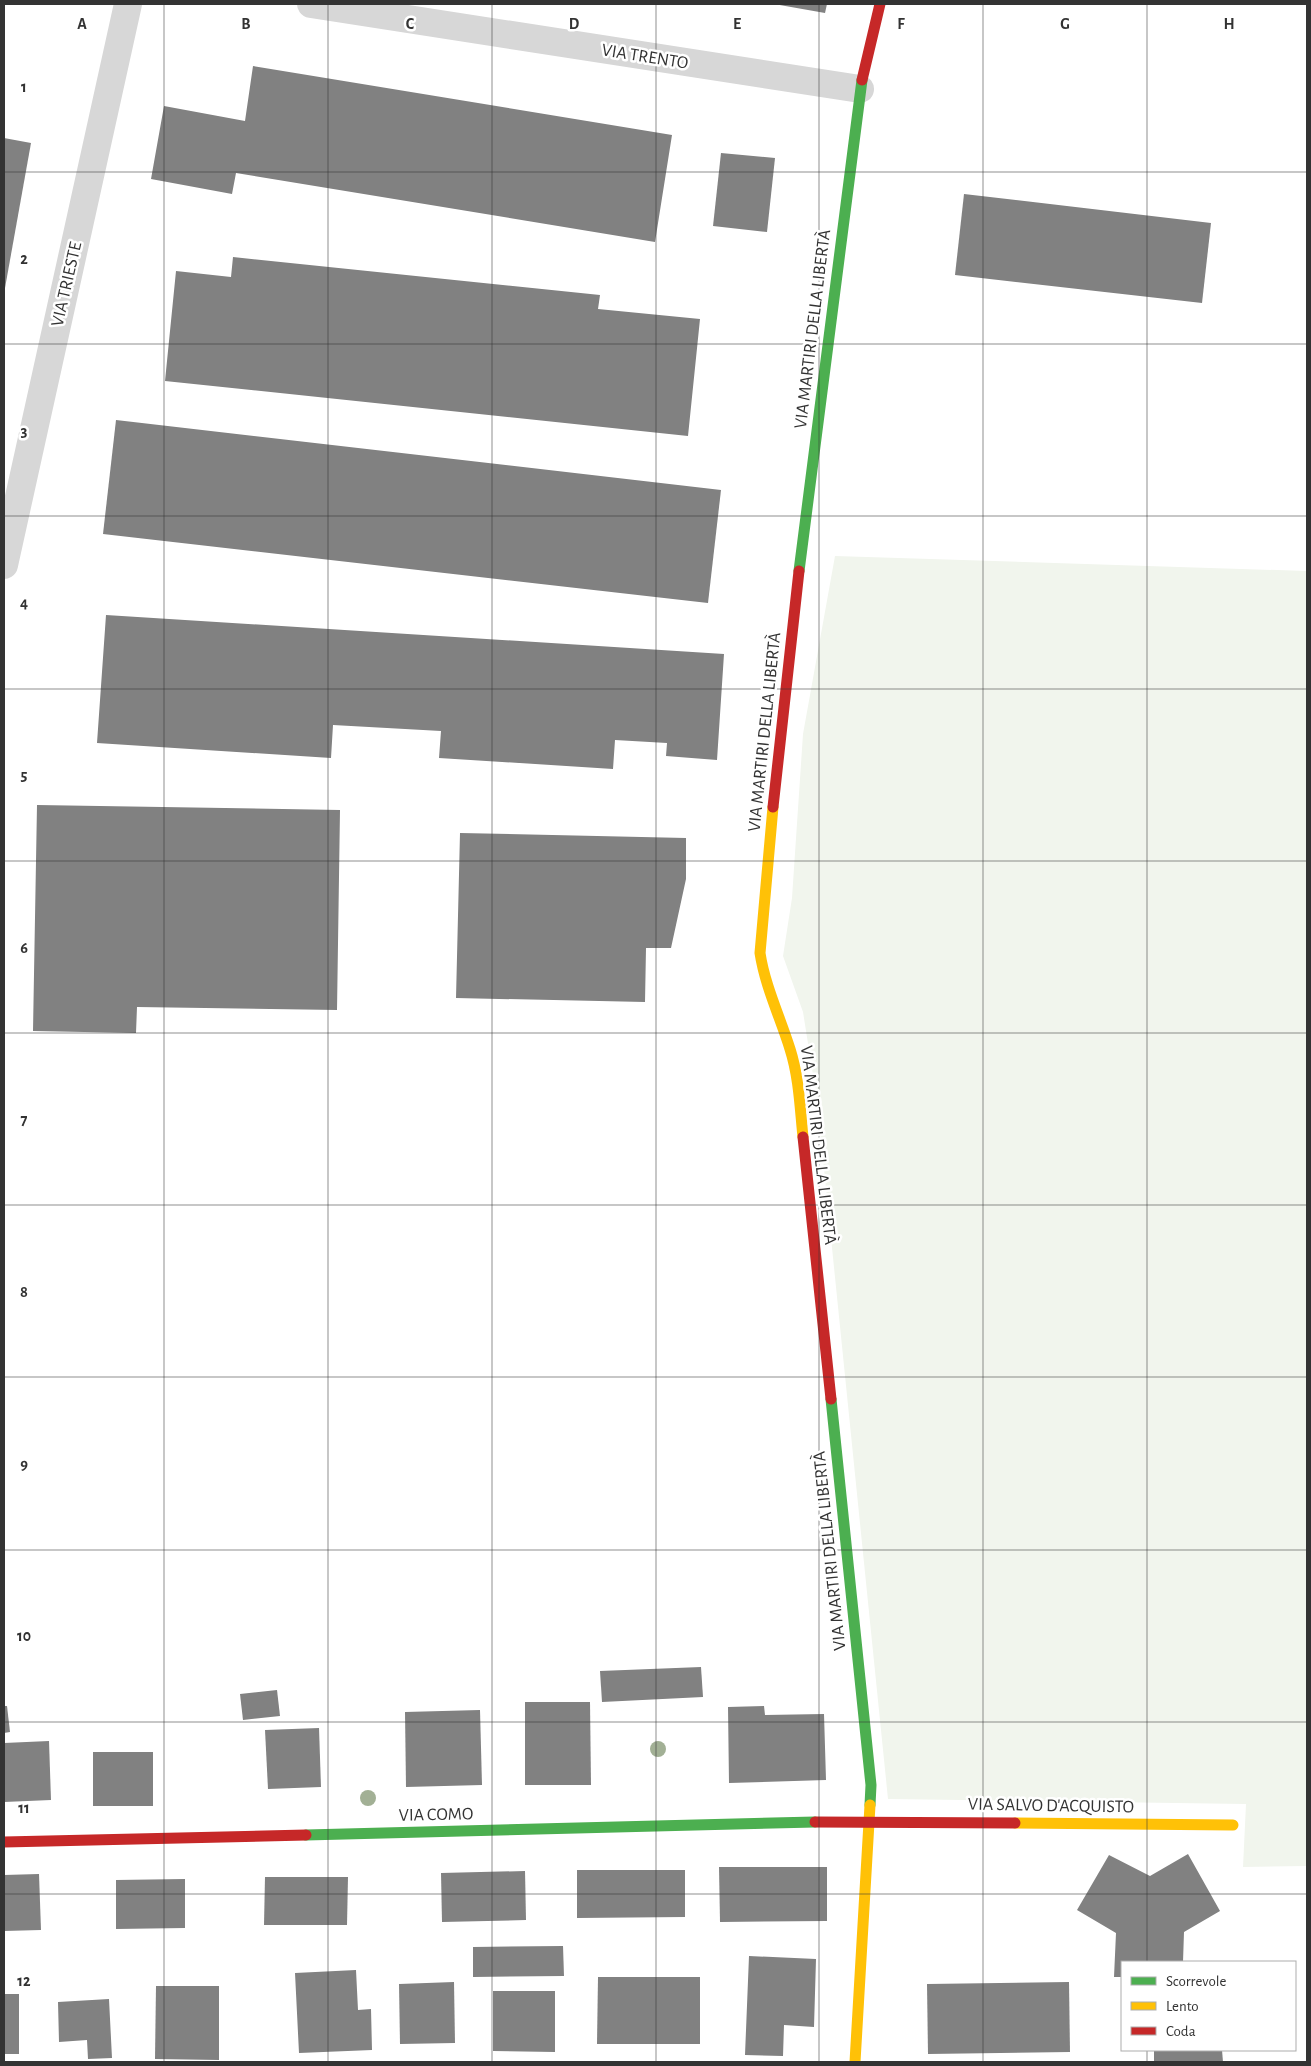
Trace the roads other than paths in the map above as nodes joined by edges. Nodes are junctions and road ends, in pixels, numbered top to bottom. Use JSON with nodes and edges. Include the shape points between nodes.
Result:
{"nodes":[{"id":1,"x":128,"y":4,"type":"edge"},
{"id":2,"x":311,"y":4,"type":"edge"},
{"id":3,"x":880,"y":4,"type":"edge"},
{"id":4,"x":860,"y":89,"type":"junction"},
{"id":5,"x":4,"y":565,"type":"edge"},
{"id":6,"x":870,"y":1820,"type":"junction"},
{"id":7,"x":1233,"y":1825,"type":"dead end"},
{"id":8,"x":4,"y":1842,"type":"edge"},
{"id":9,"x":855,"y":2062,"type":"edge"}],
"edges":[{"from":1,"to":5,"type":"street","name":"VIA TRIESTE"},
{"from":2,"to":4,"type":"street","name":"VIA TRENTO"},
{"from":3,"to":4,"type":"street","name":"VIA MARTIRI DELLA LIBERTÀ"},
{"from":4,"to":6,"type":"street","name":"VIA MARTIRI DELLA LIBERTÀ","via":[[800,564],[777,763],[760,953],[763,972],[791,1051],[799,1096],[871,1785]]},
{"from":6,"to":7,"type":"street","name":"VIA SALVO D'ACQUISTO"},
{"from":6,"to":8,"type":"street","name":"VIA COMO"},
{"from":6,"to":9,"type":"street","name":"VIA MARTIRI DELLA LIBERTÀ"}]}
